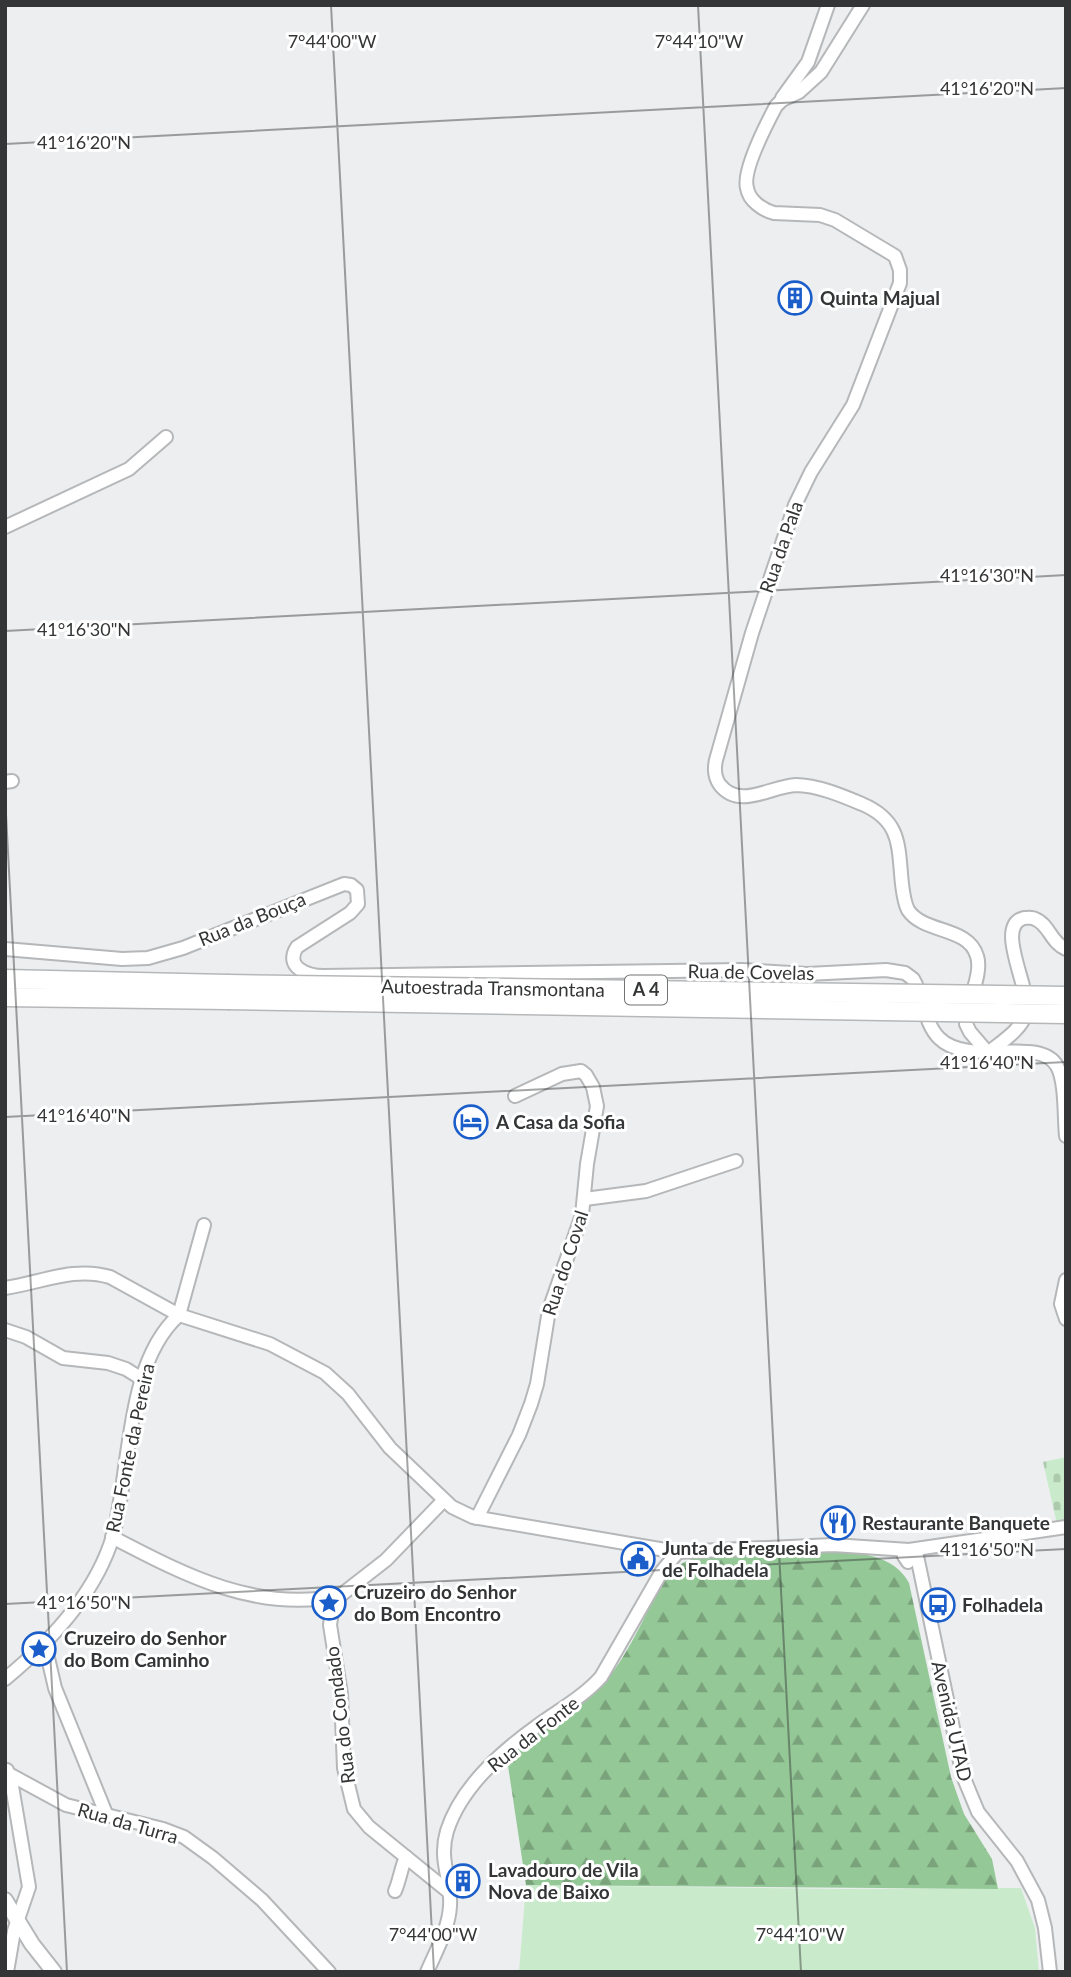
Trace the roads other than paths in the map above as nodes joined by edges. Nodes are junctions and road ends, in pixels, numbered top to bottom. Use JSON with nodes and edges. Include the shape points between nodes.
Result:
{"nodes":[{"id":1,"x":828,"y":5,"type":"edge"},
{"id":2,"x":863,"y":5,"type":"edge"},
{"id":3,"x":780,"y":101,"type":"junction"},
{"id":4,"x":166,"y":437,"type":"dead end"},
{"id":5,"x":5,"y":527,"type":"edge"},
{"id":6,"x":5,"y":949,"type":"edge"},
{"id":7,"x":1066,"y":949,"type":"edge"},
{"id":8,"x":324,"y":976,"type":"joint"},
{"id":9,"x":5,"y":979,"type":"edge"},
{"id":10,"x":227,"y":992,"type":"junction"},
{"id":11,"x":1066,"y":996,"type":"edge"},
{"id":12,"x":5,"y":997,"type":"edge"},
{"id":13,"x":1066,"y":1014,"type":"edge"},
{"id":14,"x":988,"y":1053,"type":"junction"},
{"id":15,"x":515,"y":1096,"type":"dead end"},
{"id":16,"x":1066,"y":1136,"type":"edge"},
{"id":17,"x":736,"y":1161,"type":"dead end"},
{"id":18,"x":585,"y":1199,"type":"junction"},
{"id":19,"x":204,"y":1226,"type":"dead end"},
{"id":20,"x":1066,"y":1280,"type":"edge"},
{"id":21,"x":5,"y":1288,"type":"edge"},
{"id":22,"x":178,"y":1315,"type":"junction"},
{"id":23,"x":1066,"y":1319,"type":"edge"},
{"id":24,"x":5,"y":1330,"type":"edge"},
{"id":25,"x":142,"y":1379,"type":"junction"},
{"id":26,"x":444,"y":1500,"type":"junction"},
{"id":27,"x":477,"y":1518,"type":"junction"},
{"id":28,"x":1066,"y":1527,"type":"edge"},
{"id":29,"x":112,"y":1537,"type":"junction"},
{"id":30,"x":678,"y":1552,"type":"junction"},
{"id":31,"x":911,"y":1555,"type":"junction"},
{"id":32,"x":341,"y":1595,"type":"junction"},
{"id":33,"x":310,"y":1599,"type":"junction"},
{"id":34,"x":330,"y":1620,"type":"junction"},
{"id":35,"x":45,"y":1645,"type":"junction"},
{"id":36,"x":5,"y":1679,"type":"edge"},
{"id":37,"x":7,"y":1770,"type":"edge"},
{"id":38,"x":107,"y":1816,"type":"junction"},
{"id":39,"x":406,"y":1857,"type":"junction"},
{"id":40,"x":395,"y":1891,"type":"dead end"},
{"id":41,"x":449,"y":1892,"type":"junction"},
{"id":42,"x":5,"y":1900,"type":"edge"},
{"id":43,"x":18,"y":1919,"type":"junction"},
{"id":44,"x":7,"y":1972,"type":"edge"},
{"id":45,"x":54,"y":1972,"type":"edge"},
{"id":46,"x":328,"y":1972,"type":"edge"},
{"id":47,"x":427,"y":1972,"type":"edge"},
{"id":48,"x":1050,"y":1972,"type":"edge"}],
"edges":[{"from":1,"to":3,"type":"street","via":[[808,62]]},
{"from":2,"to":3,"type":"street","via":[[823,70],[799,92]]},
{"from":3,"to":14,"type":"street","name":"Rua da Pala","via":[[751,164],[746,181],[749,195],[771,212],[835,220],[895,256],[901,280],[854,401],[795,505],[752,633],[715,775],[722,788],[737,796],[803,786],[859,803],[885,818],[897,836],[908,909],[920,921],[968,941],[977,954],[966,1024]]},
{"from":4,"to":5,"type":"street","via":[[129,468]]},
{"from":6,"to":8,"type":"street","name":"Rua da Bouça","via":[[122,960],[148,958],[348,884],[358,893],[356,907],[294,952],[299,969]]},
{"from":7,"to":14,"type":"street","via":[[1035,919],[1015,924],[1012,942],[1024,984],[1026,1014]]},
{"from":8,"to":14,"type":"street","name":"Rua de Covelas","via":[[893,971],[913,979],[930,1025],[942,1041],[963,1051]]},
{"from":9,"to":10,"type":"highway","name":"Autoestrada Transmontana","number":"A 4"},
{"from":10,"to":11,"type":"highway","name":"Autoestrada Transmontana","number":"A 4","bridge":true},
{"from":10,"to":12,"type":"highway","name":"Autoestrada Transmontana","number":"A 4"},
{"from":10,"to":13,"type":"highway","name":"Autoestrada Transmontana","number":"A 4","bridge":true},
{"from":14,"to":16,"type":"street","name":"Rua de Covelas","via":[[1035,1053],[1055,1064]]},
{"from":15,"to":18,"type":"street","name":"Rua do Coval","via":[[566,1073],[586,1075],[597,1106]]},
{"from":17,"to":18,"type":"street","via":[[651,1189]]},
{"from":18,"to":27,"type":"street","name":"Rua do Coval","via":[[547,1317],[531,1404]]},
{"from":19,"to":22,"type":"street"},
{"from":20,"to":23,"type":"street","via":[[1061,1304]]},
{"from":21,"to":22,"type":"street","via":[[65,1274],[99,1274]]},
{"from":22,"to":25,"type":"street","name":"Rua Fonte da Pereira","via":[[158,1339]]},
{"from":22,"to":26,"type":"street","via":[[270,1344],[325,1373],[341,1386],[390,1448]]},
{"from":24,"to":25,"type":"street","via":[[63,1358],[108,1363]]},
{"from":25,"to":29,"type":"street","name":"Rua Fonte da Pereira"},
{"from":26,"to":27,"type":"street"},
{"from":26,"to":32,"type":"street","name":"Rua do Condado","via":[[386,1560]]},
{"from":27,"to":30,"type":"street"},
{"from":28,"to":31,"type":"street","via":[[930,1548]]},
{"from":29,"to":33,"type":"street","via":[[226,1590]]},
{"from":29,"to":35,"type":"street","name":"Rua Fonte da Pereira","via":[[89,1588]]},
{"from":30,"to":31,"type":"street","via":[[833,1545]]},
{"from":30,"to":41,"type":"street","name":"Rua da Fonte","via":[[660,1574],[601,1677],[493,1762],[463,1799],[444,1847]]},
{"from":31,"to":48,"type":"street","name":"Avenida UTAD","via":[[920,1575],[963,1776],[978,1812],[1017,1861],[1038,1900]]},
{"from":32,"to":33,"type":"street"},
{"from":32,"to":34,"type":"street","name":"Rua do Condado"},
{"from":33,"to":34,"type":"street"},
{"from":34,"to":39,"type":"street","name":"Rua do Condado","via":[[341,1694],[344,1768],[352,1802],[364,1822]]},
{"from":35,"to":36,"type":"street","name":"Rua Fonte da Pereira"},
{"from":35,"to":38,"type":"street","via":[[56,1692]]},
{"from":37,"to":38,"type":"street","name":"Rua da Turra","via":[[58,1802]]},
{"from":37,"to":43,"type":"street","via":[[28,1884]]},
{"from":38,"to":46,"type":"street","name":"Rua da Turra","via":[[163,1829],[194,1844],[262,1900]]},
{"from":39,"to":40,"type":"street"},
{"from":39,"to":41,"type":"street","name":"Rua do Condado"},
{"from":41,"to":47,"type":"street","name":"Rua da Fonte","via":[[450,1910]]},
{"from":42,"to":43,"type":"main road"},
{"from":43,"to":44,"type":"street"},
{"from":43,"to":45,"type":"main road"}]}
